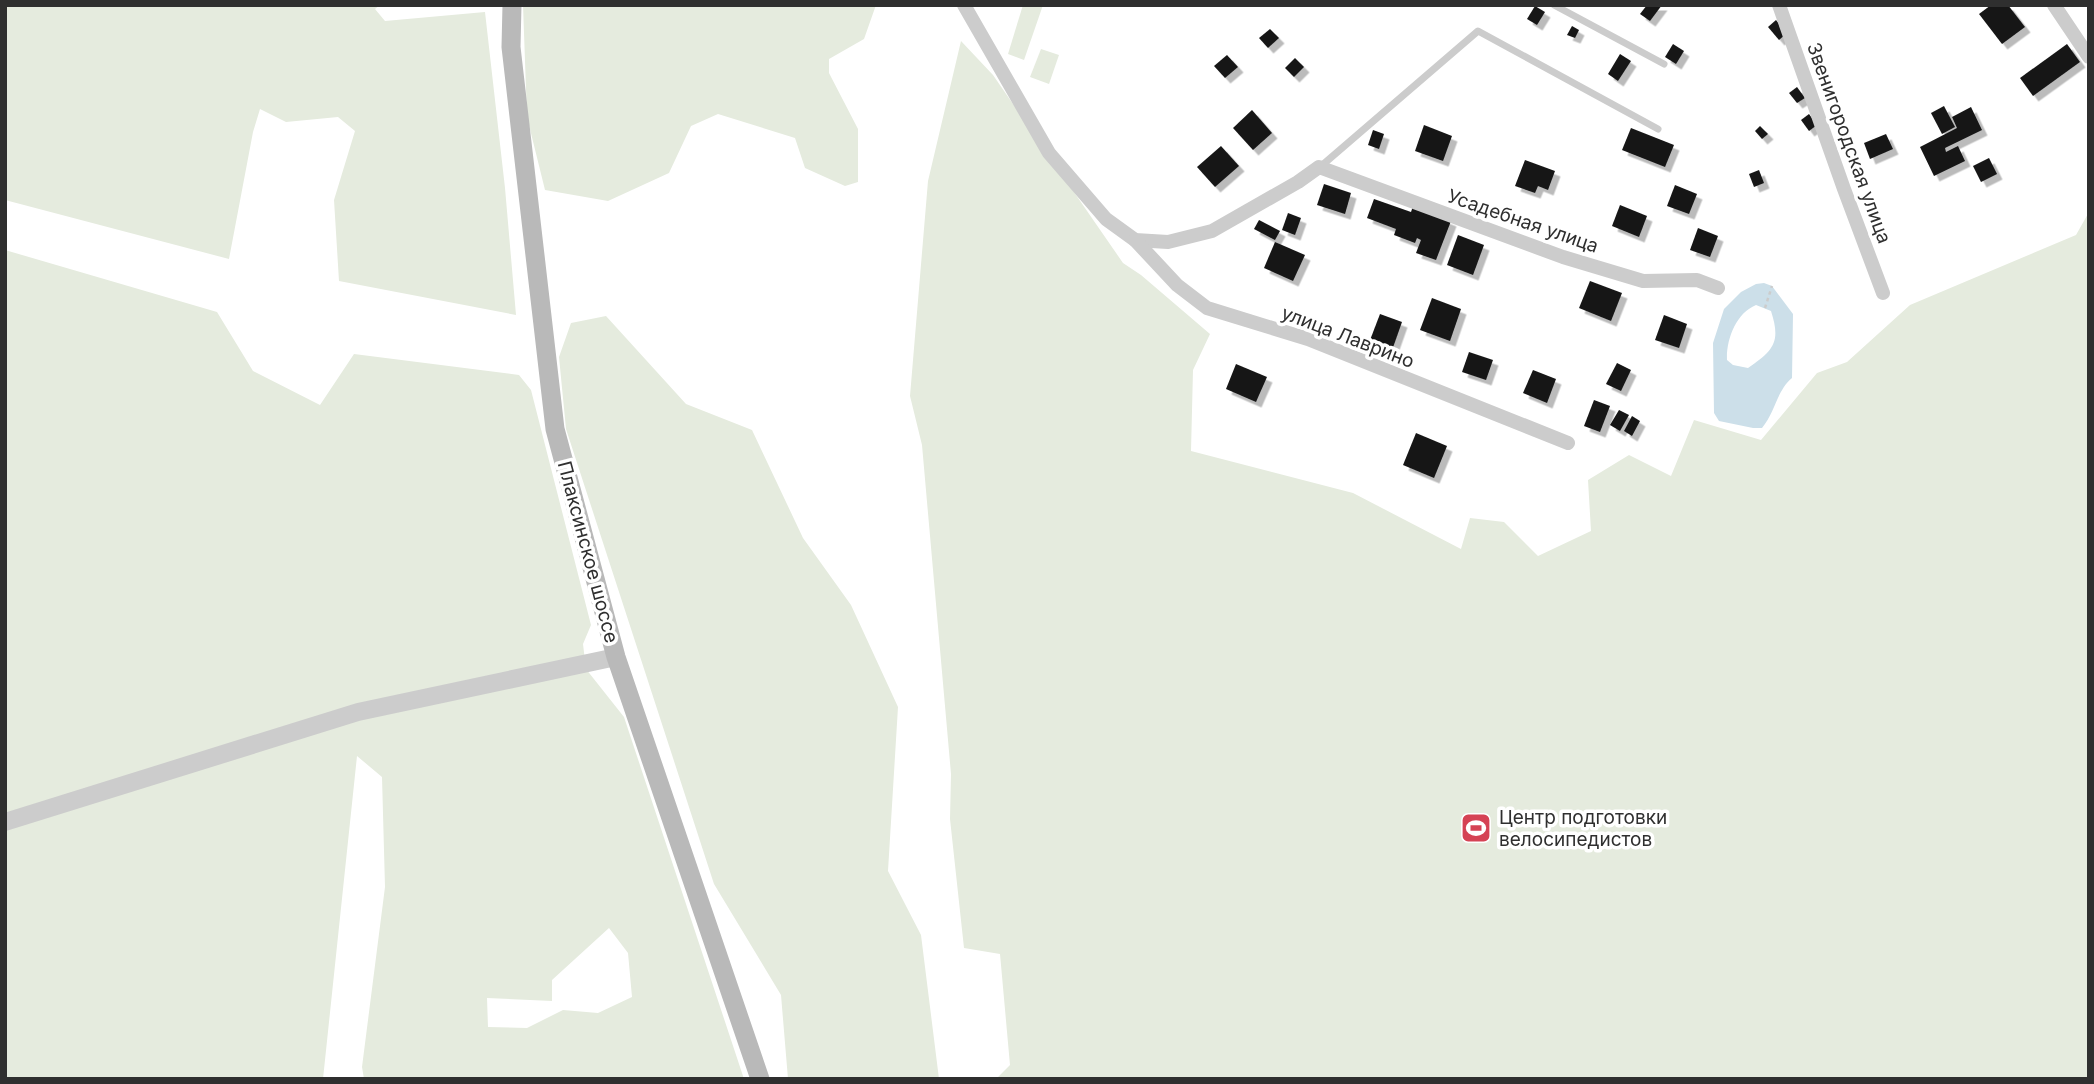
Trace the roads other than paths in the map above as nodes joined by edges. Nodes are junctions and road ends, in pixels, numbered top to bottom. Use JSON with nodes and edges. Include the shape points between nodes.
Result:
{"nodes":[{"id":1,"x":512,"y":5,"type":"edge"},
{"id":2,"x":964,"y":5,"type":"edge"},
{"id":3,"x":1553,"y":5,"type":"edge"},
{"id":4,"x":1779,"y":5,"type":"edge"},
{"id":5,"x":2054,"y":5,"type":"edge"},
{"id":6,"x":2089,"y":57,"type":"edge"},
{"id":7,"x":1664,"y":64,"type":"dead end"},
{"id":8,"x":1658,"y":129,"type":"dead end"},
{"id":9,"x":1319,"y":167,"type":"junction"},
{"id":10,"x":1135,"y":240,"type":"junction"},
{"id":11,"x":1718,"y":288,"type":"dead end"},
{"id":12,"x":1883,"y":293,"type":"dead end"},
{"id":13,"x":1568,"y":443,"type":"dead end"},
{"id":14,"x":616,"y":657,"type":"junction"},
{"id":15,"x":5,"y":822,"type":"edge"},
{"id":16,"x":760,"y":1079,"type":"edge"}],
"edges":[{"from":1,"to":14,"type":"main road","name":"Плаксинское шоссе","via":[[511,47],[555,429]]},
{"from":2,"to":10,"type":"street","name":"улица Лаврино","via":[[1049,153],[1106,219]]},
{"from":3,"to":7,"type":"lane"},
{"from":4,"to":12,"type":"street","name":"Звенигородская улица"},
{"from":5,"to":6,"type":"street"},
{"from":8,"to":9,"type":"lane","via":[[1478,31]]},
{"from":9,"to":10,"type":"street","via":[[1212,231],[1168,242]]},
{"from":9,"to":11,"type":"street","name":"Усадебная улица","via":[[1563,257],[1643,281],[1698,280]]},
{"from":10,"to":13,"type":"street","name":"улица Лаврино","via":[[1177,285],[1207,308],[1308,339]]},
{"from":14,"to":15,"type":"street","via":[[358,712]]},
{"from":14,"to":16,"type":"main road","name":"Плаксинское шоссе"}]}
